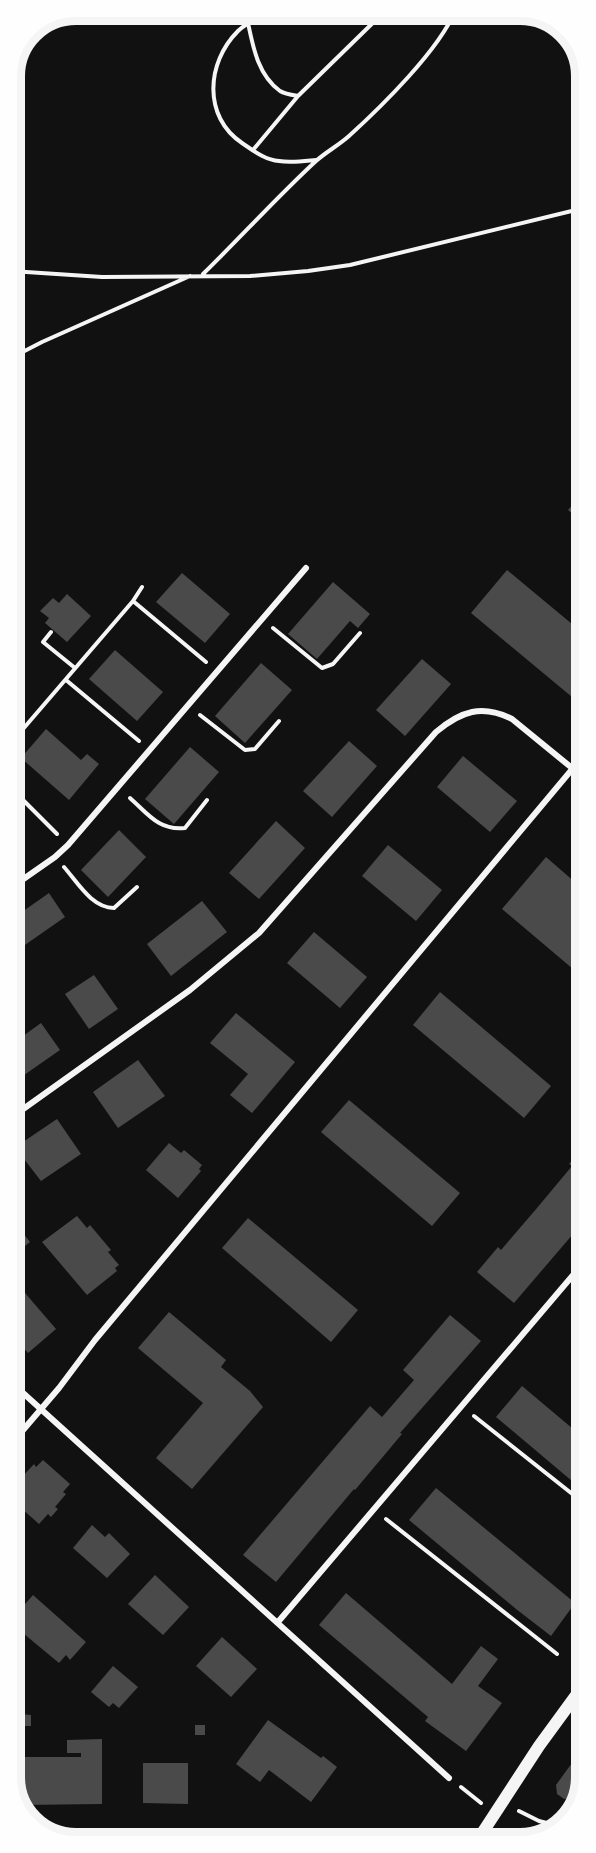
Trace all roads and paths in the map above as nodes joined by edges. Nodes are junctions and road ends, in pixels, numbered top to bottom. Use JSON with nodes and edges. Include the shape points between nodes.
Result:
{"nodes":[{"id":1,"x":252,"y":21,"type":"edge"},
{"id":2,"x":376,"y":21,"type":"edge"},
{"id":3,"x":451,"y":21,"type":"edge"},
{"id":4,"x":248,"y":23,"type":"junction"},
{"id":5,"x":298,"y":96,"type":"junction"},
{"id":6,"x":253,"y":150,"type":"junction"},
{"id":7,"x":317,"y":160,"type":"junction"},
{"id":8,"x":575,"y":210,"type":"edge"},
{"id":9,"x":21,"y":272,"type":"edge"},
{"id":10,"x":193,"y":275,"type":"junction"},
{"id":11,"x":203,"y":275,"type":"junction"},
{"id":12,"x":21,"y":353,"type":"edge"},
{"id":13,"x":306,"y":568,"type":"dead end"},
{"id":14,"x":142,"y":587,"type":"dead end"},
{"id":15,"x":133,"y":601,"type":"junction"},
{"id":16,"x":262,"y":619,"type":"junction"},
{"id":17,"x":51,"y":632,"type":"dead end"},
{"id":18,"x":360,"y":633,"type":"dead end"},
{"id":19,"x":75,"y":668,"type":"junction"},
{"id":20,"x":217,"y":671,"type":"junction"},
{"id":21,"x":66,"y":680,"type":"junction"},
{"id":22,"x":188,"y":705,"type":"junction"},
{"id":23,"x":279,"y":721,"type":"dead end"},
{"id":24,"x":21,"y":732,"type":"edge"},
{"id":25,"x":135,"y":737,"type":"dead end"},
{"id":26,"x":575,"y":765,"type":"edge"},
{"id":27,"x":572,"y":768,"type":"junction"},
{"id":28,"x":117,"y":787,"type":"junction"},
{"id":29,"x":21,"y":798,"type":"edge"},
{"id":30,"x":207,"y":800,"type":"dead end"},
{"id":31,"x":68,"y":844,"type":"junction"},
{"id":32,"x":55,"y":856,"type":"junction"},
{"id":33,"x":21,"y":881,"type":"edge"},
{"id":34,"x":137,"y":887,"type":"dead end"},
{"id":35,"x":21,"y":1111,"type":"edge"},
{"id":36,"x":575,"y":1273,"type":"edge"},
{"id":37,"x":21,"y":1391,"type":"edge"},
{"id":38,"x":461,"y":1406,"type":"junction"},
{"id":39,"x":41,"y":1409,"type":"junction"},
{"id":40,"x":21,"y":1432,"type":"edge"},
{"id":41,"x":575,"y":1496,"type":"edge"},
{"id":42,"x":373,"y":1509,"type":"junction"},
{"id":43,"x":278,"y":1622,"type":"junction"},
{"id":44,"x":557,"y":1654,"type":"dead end"},
{"id":45,"x":575,"y":1696,"type":"edge"},
{"id":46,"x":449,"y":1778,"type":"joint"},
{"id":47,"x":499,"y":1809,"type":"junction"},
{"id":48,"x":549,"y":1824,"type":"edge"},
{"id":49,"x":483,"y":1832,"type":"edge"}],
"edges":[{"from":1,"to":4,"type":"path"},
{"from":2,"to":5,"type":"path"},
{"from":3,"to":7,"type":"path","via":[[392,93]]},
{"from":4,"to":5,"type":"path","via":[[266,75],[282,92]]},
{"from":4,"to":6,"type":"path","via":[[218,60],[213,95],[230,135]]},
{"from":5,"to":6,"type":"path"},
{"from":6,"to":7,"type":"path","via":[[279,161]]},
{"from":7,"to":11,"type":"path"},
{"from":8,"to":11,"type":"path","via":[[350,265],[250,276]]},
{"from":9,"to":10,"type":"path","via":[[102,277]]},
{"from":10,"to":11,"type":"path"},
{"from":10,"to":12,"type":"path"},
{"from":13,"to":16,"type":"street"},
{"from":14,"to":15,"type":"path"},
{"from":15,"to":19,"type":"path"},
{"from":15,"to":20,"type":"path"},
{"from":16,"to":18,"type":"path","via":[[322,668],[333,664]]},
{"from":16,"to":20,"type":"street"},
{"from":17,"to":19,"type":"path","via":[[43,642]]},
{"from":19,"to":21,"type":"path"},
{"from":20,"to":22,"type":"street"},
{"from":21,"to":24,"type":"path"},
{"from":21,"to":25,"type":"path"},
{"from":22,"to":23,"type":"path","via":[[245,750],[255,749]]},
{"from":22,"to":28,"type":"street"},
{"from":26,"to":27,"type":"street"},
{"from":27,"to":35,"type":"street","via":[[501,714],[475,711],[450,720],[260,933],[190,990]]},
{"from":27,"to":39,"type":"street"},
{"from":28,"to":30,"type":"path","via":[[163,826],[173,829],[185,828]]},
{"from":28,"to":31,"type":"street"},
{"from":29,"to":31,"type":"path"},
{"from":31,"to":32,"type":"street"},
{"from":32,"to":33,"type":"street"},
{"from":32,"to":34,"type":"path","via":[[97,905],[114,908]]},
{"from":36,"to":38,"type":"street"},
{"from":37,"to":39,"type":"street"},
{"from":38,"to":41,"type":"path"},
{"from":38,"to":42,"type":"street"},
{"from":39,"to":40,"type":"street"},
{"from":39,"to":43,"type":"street"},
{"from":42,"to":43,"type":"street"},
{"from":42,"to":44,"type":"path"},
{"from":43,"to":46,"type":"street"},
{"from":45,"to":47,"type":"main road"},
{"from":46,"to":47,"type":"path"},
{"from":47,"to":48,"type":"path"},
{"from":47,"to":49,"type":"main road"}]}
